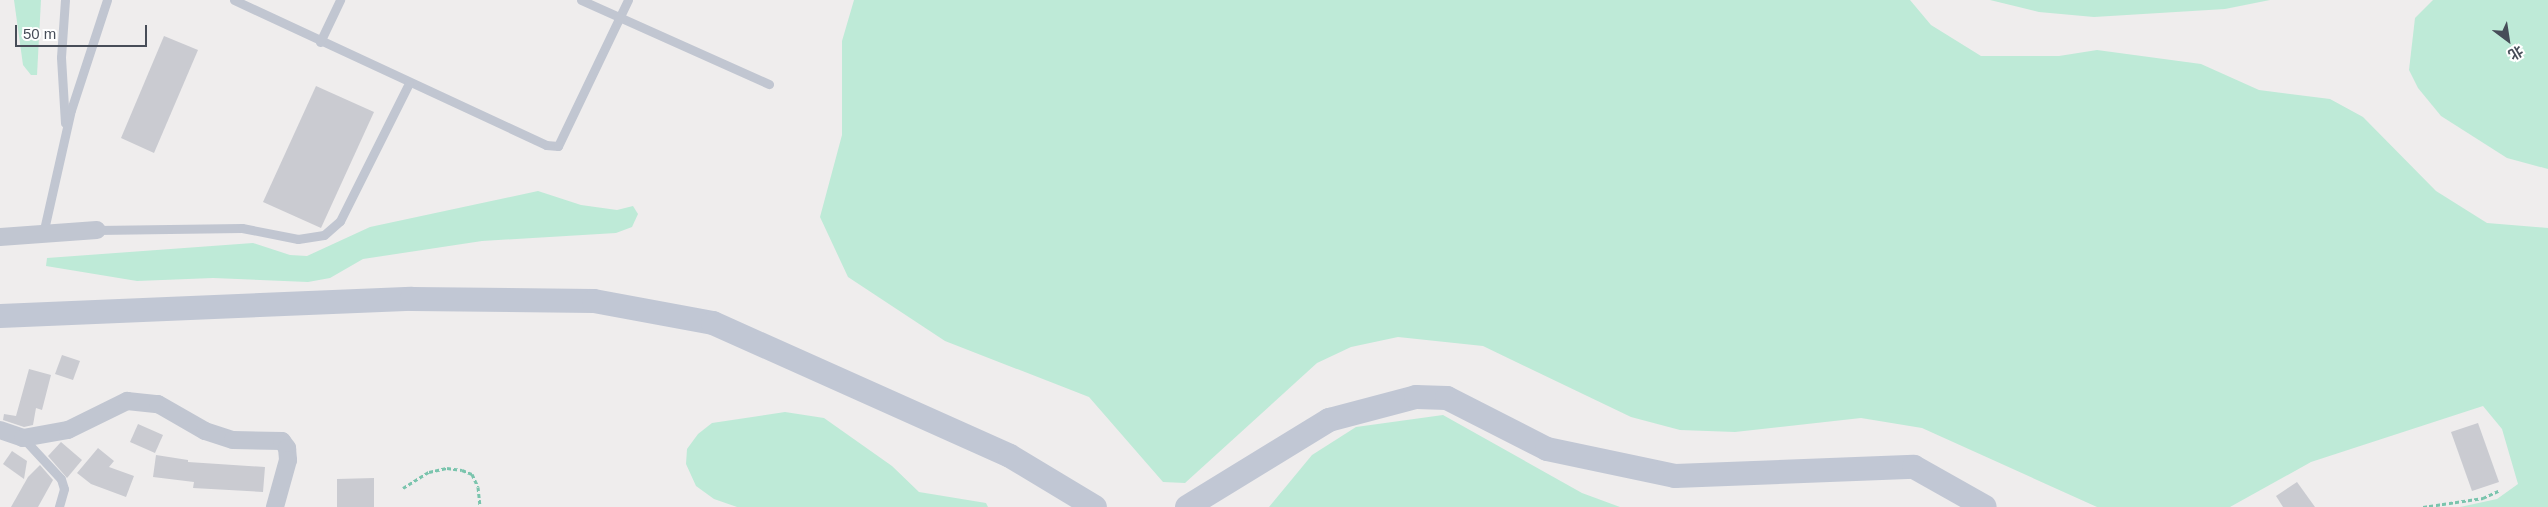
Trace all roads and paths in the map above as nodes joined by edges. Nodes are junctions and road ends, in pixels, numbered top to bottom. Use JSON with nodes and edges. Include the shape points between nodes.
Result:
{"nodes":[{"id":1,"x":65,"y":0,"type":"edge"},
{"id":2,"x":107,"y":0,"type":"edge"},
{"id":3,"x":234,"y":0,"type":"edge"},
{"id":4,"x":340,"y":0,"type":"edge"},
{"id":5,"x":581,"y":0,"type":"edge"},
{"id":6,"x":628,"y":0,"type":"edge"},
{"id":7,"x":619,"y":17,"type":"junction"},
{"id":8,"x":320,"y":42,"type":"junction"},
{"id":9,"x":409,"y":82,"type":"junction"},
{"id":10,"x":769,"y":84,"type":"dead end"},
{"id":11,"x":66,"y":135,"type":"junction"},
{"id":12,"x":97,"y":230,"type":"joint"},
{"id":13,"x":43,"y":234,"type":"junction"},
{"id":14,"x":0,"y":237,"type":"edge"},
{"id":15,"x":0,"y":316,"type":"edge"},
{"id":16,"x":0,"y":430,"type":"edge"},
{"id":17,"x":23,"y":438,"type":"junction"},
{"id":18,"x":403,"y":488,"type":"dead end"},
{"id":19,"x":2498,"y":490,"type":"dead end"},
{"id":20,"x":59,"y":507,"type":"edge"},
{"id":21,"x":275,"y":507,"type":"edge"},
{"id":22,"x":480,"y":507,"type":"edge"},
{"id":23,"x":1095,"y":507,"type":"edge"},
{"id":24,"x":1187,"y":507,"type":"edge"},
{"id":25,"x":1985,"y":507,"type":"edge"},
{"id":26,"x":2423,"y":507,"type":"edge"}],
"edges":[{"from":1,"to":11,"type":"lane","via":[[61,57]]},
{"from":2,"to":11,"type":"lane"},
{"from":3,"to":8,"type":"lane"},
{"from":4,"to":8,"type":"lane"},
{"from":5,"to":7,"type":"lane"},
{"from":6,"to":7,"type":"lane"},
{"from":7,"to":9,"type":"lane","via":[[558,146],[546,145]]},
{"from":7,"to":10,"type":"lane"},
{"from":8,"to":9,"type":"lane"},
{"from":9,"to":12,"type":"lane","via":[[340,221],[324,235],[298,239],[242,228]]},
{"from":11,"to":13,"type":"lane"},
{"from":12,"to":13,"type":"street"},
{"from":13,"to":14,"type":"street"},
{"from":15,"to":23,"type":"street","via":[[412,300],[594,301],[712,322],[1010,456]]},
{"from":16,"to":17,"type":"street"},
{"from":17,"to":20,"type":"lane","via":[[61,479],[64,489]]},
{"from":17,"to":21,"type":"street","via":[[68,430],[127,401],[158,404],[205,431],[233,440],[282,441],[287,448],[288,460]]},
{"from":18,"to":22,"type":"path","via":[[429,472],[447,468],[462,470],[472,474],[478,487]]},
{"from":19,"to":26,"type":"path","via":[[2484,498]]},
{"from":24,"to":25,"type":"street","via":[[1329,420],[1416,397],[1447,398],[1547,449],[1675,476],[1914,466]]}]}
